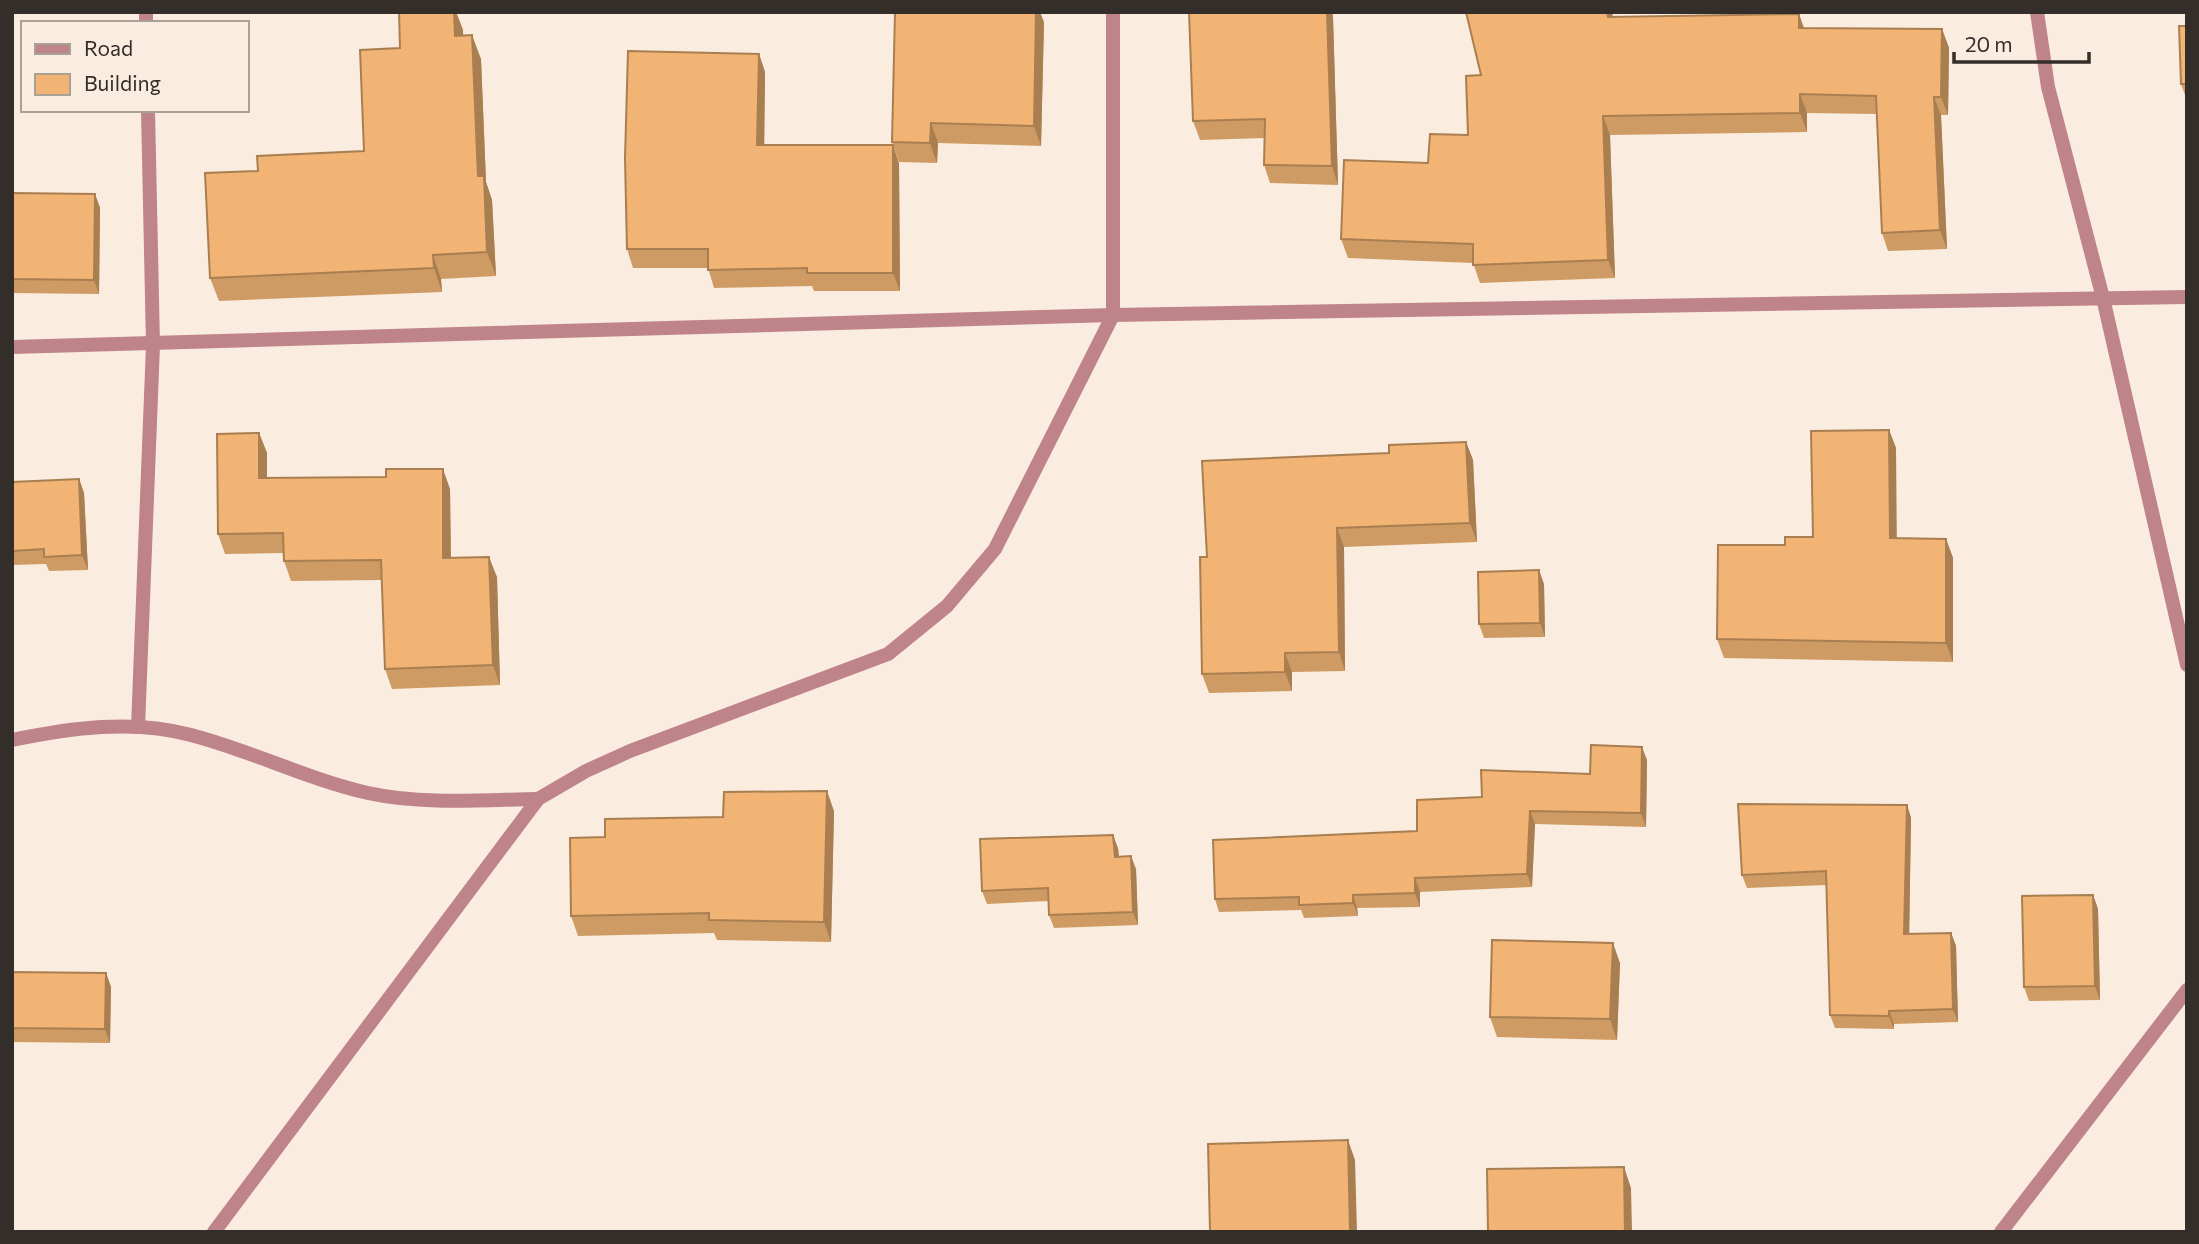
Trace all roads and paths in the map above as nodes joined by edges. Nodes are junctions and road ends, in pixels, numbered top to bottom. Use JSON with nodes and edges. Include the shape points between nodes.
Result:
{"nodes":[{"id":1,"x":1113,"y":12,"type":"edge"},
{"id":2,"x":2037,"y":12,"type":"edge"},
{"id":3,"x":148,"y":112,"type":"edge"},
{"id":4,"x":2187,"y":297,"type":"edge"},
{"id":5,"x":2103,"y":298,"type":"junction"},
{"id":6,"x":1113,"y":315,"type":"junction"},
{"id":7,"x":153,"y":345,"type":"junction"},
{"id":8,"x":12,"y":347,"type":"edge"},
{"id":9,"x":2187,"y":665,"type":"edge"},
{"id":10,"x":138,"y":727,"type":"junction"},
{"id":11,"x":12,"y":740,"type":"edge"},
{"id":12,"x":538,"y":799,"type":"junction"},
{"id":13,"x":2187,"y":990,"type":"edge"},
{"id":14,"x":214,"y":1232,"type":"edge"},
{"id":15,"x":2001,"y":1232,"type":"edge"}],
"edges":[{"from":1,"to":6,"type":"street"},
{"from":2,"to":5,"type":"street","via":[[2048,87]]},
{"from":3,"to":7,"type":"street"},
{"from":4,"to":5,"type":"street"},
{"from":5,"to":6,"type":"street"},
{"from":5,"to":9,"type":"street"},
{"from":6,"to":7,"type":"street"},
{"from":6,"to":12,"type":"street","via":[[995,549],[947,606],[888,654],[630,751]]},
{"from":7,"to":8,"type":"street"},
{"from":7,"to":10,"type":"street"},
{"from":10,"to":11,"type":"street","via":[[66,729]]},
{"from":10,"to":12,"type":"street","via":[[191,735],[320,781],[372,794],[424,800]]},
{"from":12,"to":14,"type":"street"},
{"from":13,"to":15,"type":"street"}]}
